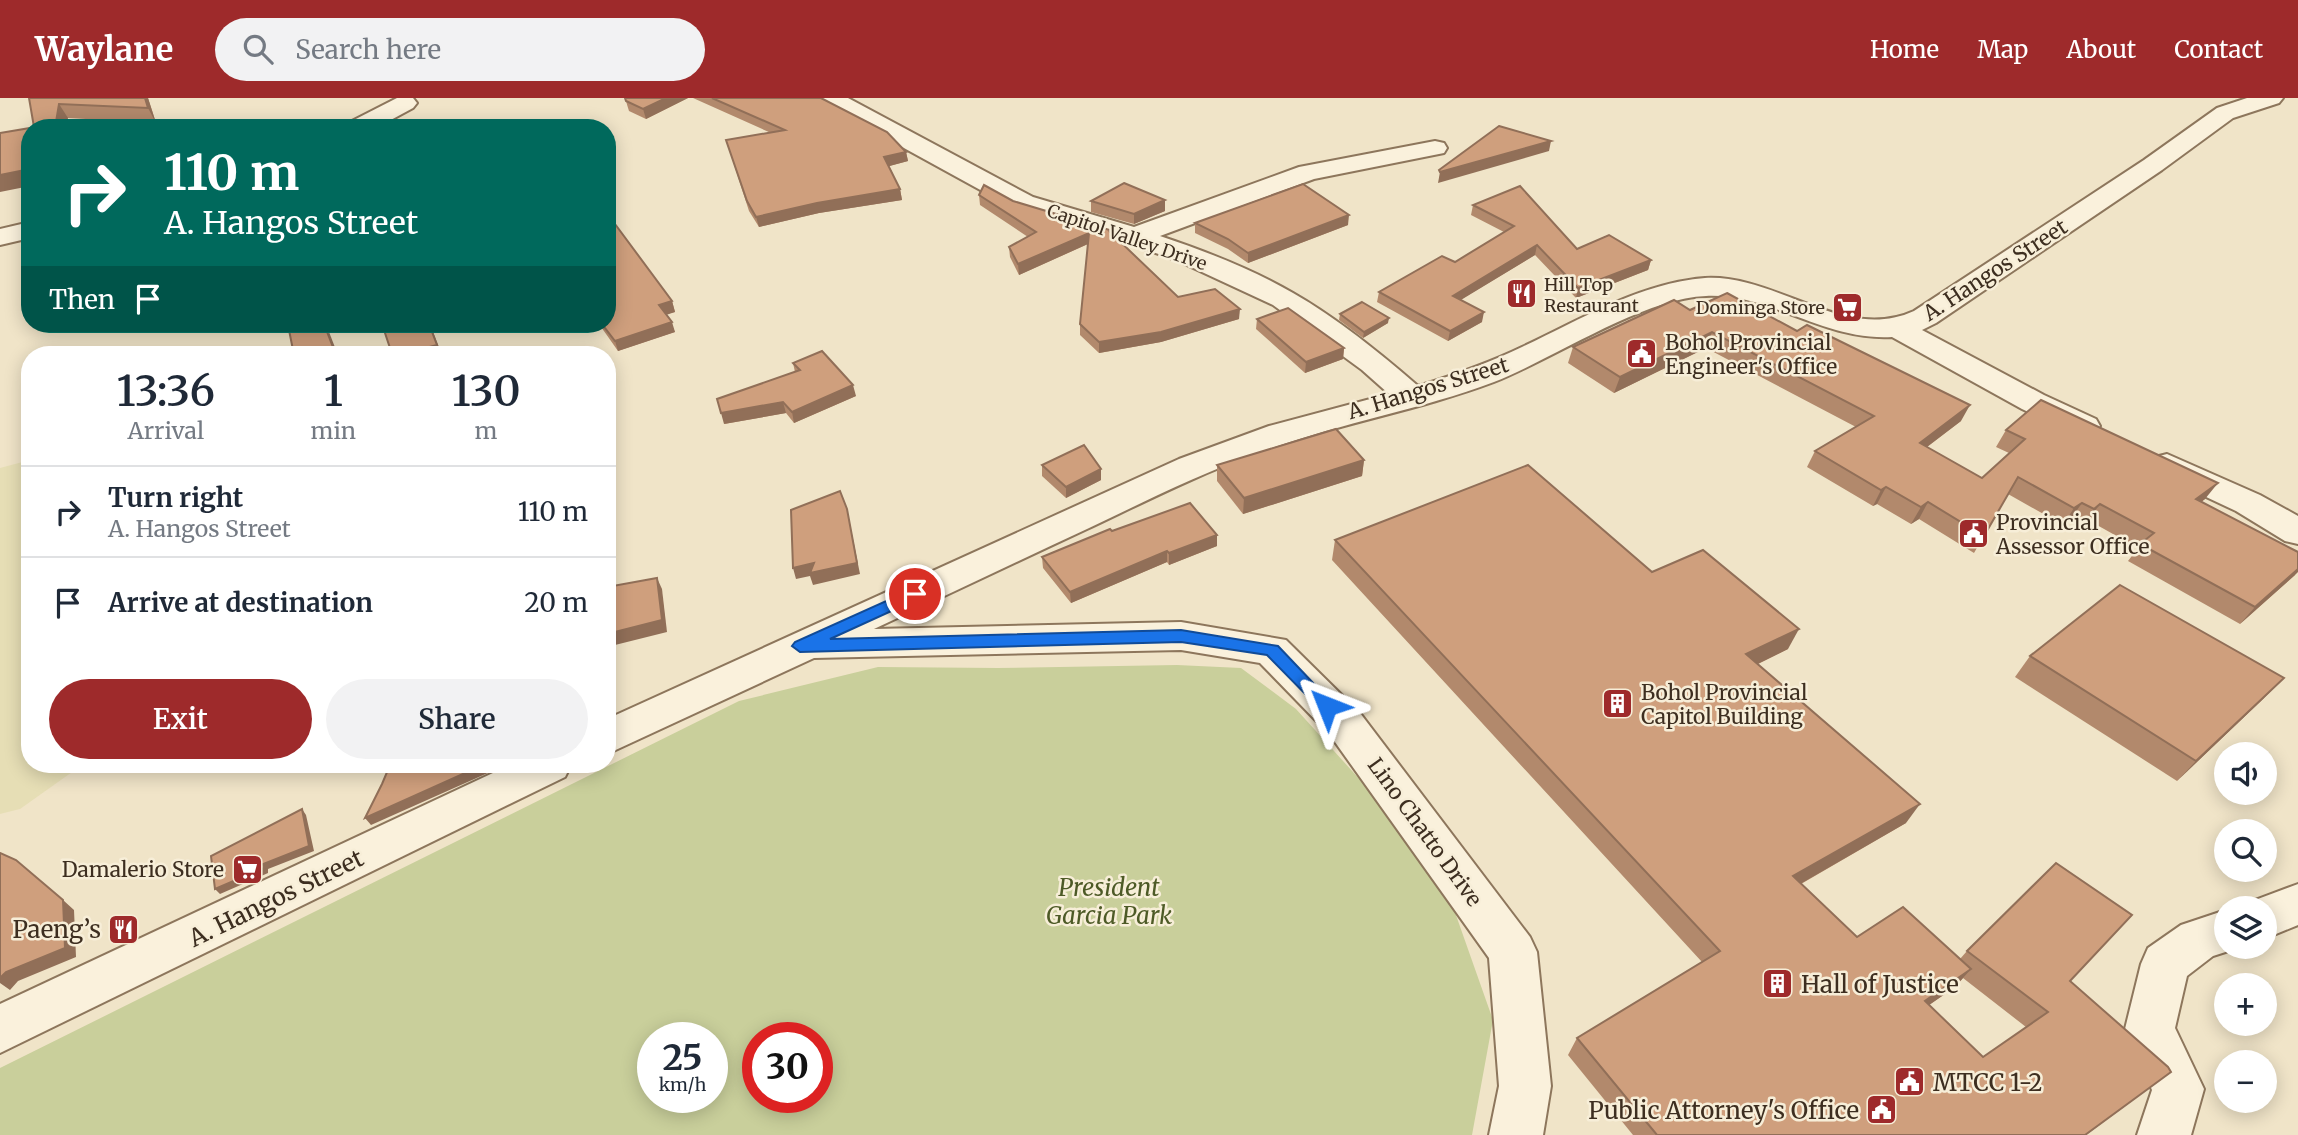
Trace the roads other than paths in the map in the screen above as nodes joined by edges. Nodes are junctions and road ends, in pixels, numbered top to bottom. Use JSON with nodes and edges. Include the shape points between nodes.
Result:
{"nodes":[{"id":1,"x":830,"y":98,"type":"edge"},
{"id":2,"x":2271,"y":98,"type":"edge"},
{"id":3,"x":405,"y":103,"type":"dead end"},
{"id":4,"x":375,"y":119,"type":"edge"},
{"id":5,"x":1435,"y":148,"type":"dead end"},
{"id":6,"x":21,"y":232,"type":"edge"},
{"id":7,"x":0,"y":237,"type":"edge"},
{"id":8,"x":1132,"y":237,"type":"junction"},
{"id":9,"x":1897,"y":328,"type":"junction"},
{"id":10,"x":1412,"y":397,"type":"junction"},
{"id":11,"x":2298,"y":532,"type":"edge"},
{"id":12,"x":800,"y":646,"type":"junction"},
{"id":13,"x":616,"y":734,"type":"edge"},
{"id":14,"x":533,"y":773,"type":"edge"},
{"id":15,"x":2298,"y":904,"type":"edge"},
{"id":16,"x":2277,"y":913,"type":"edge"},
{"id":17,"x":2214,"y":935,"type":"edge"},
{"id":18,"x":0,"y":1029,"type":"edge"},
{"id":19,"x":1516,"y":1135,"type":"edge"},
{"id":20,"x":2165,"y":1135,"type":"edge"}],
"edges":[{"from":1,"to":8,"type":"street","name":"Capitol Valley Drive","via":[[1024,203]]},
{"from":2,"to":9,"type":"street","name":"A. Hangos Street","via":[[2225,113],[1925,317]]},
{"from":3,"to":4,"type":"street"},
{"from":5,"to":8,"type":"street","via":[[1308,172]]},
{"from":6,"to":7,"type":"street"},
{"from":8,"to":10,"type":"street","name":"Capitol Valley Drive","via":[[1186,254],[1283,299]]},
{"from":9,"to":10,"type":"street","name":"A. Hangos Street","via":[[1839,322],[1752,292],[1710,285],[1638,305],[1509,365]]},
{"from":9,"to":11,"type":"street","via":[[2033,402],[2248,503]]},
{"from":10,"to":12,"type":"street","name":"A. Hangos Street","via":[[1356,410],[1218,455]]},
{"from":12,"to":13,"type":"street","name":"A. Hangos Street"},
{"from":12,"to":19,"type":"street","name":"Lino Chatto Drive","via":[[1181,636],[1272,650],[1345,724],[1513,952],[1525,1086]]},
{"from":14,"to":18,"type":"street","name":"A. Hangos Street"},
{"from":15,"to":16,"type":"street"},
{"from":17,"to":20,"type":"street","via":[[2198,940],[2165,964],[2150,1029],[2178,1089]]}]}
